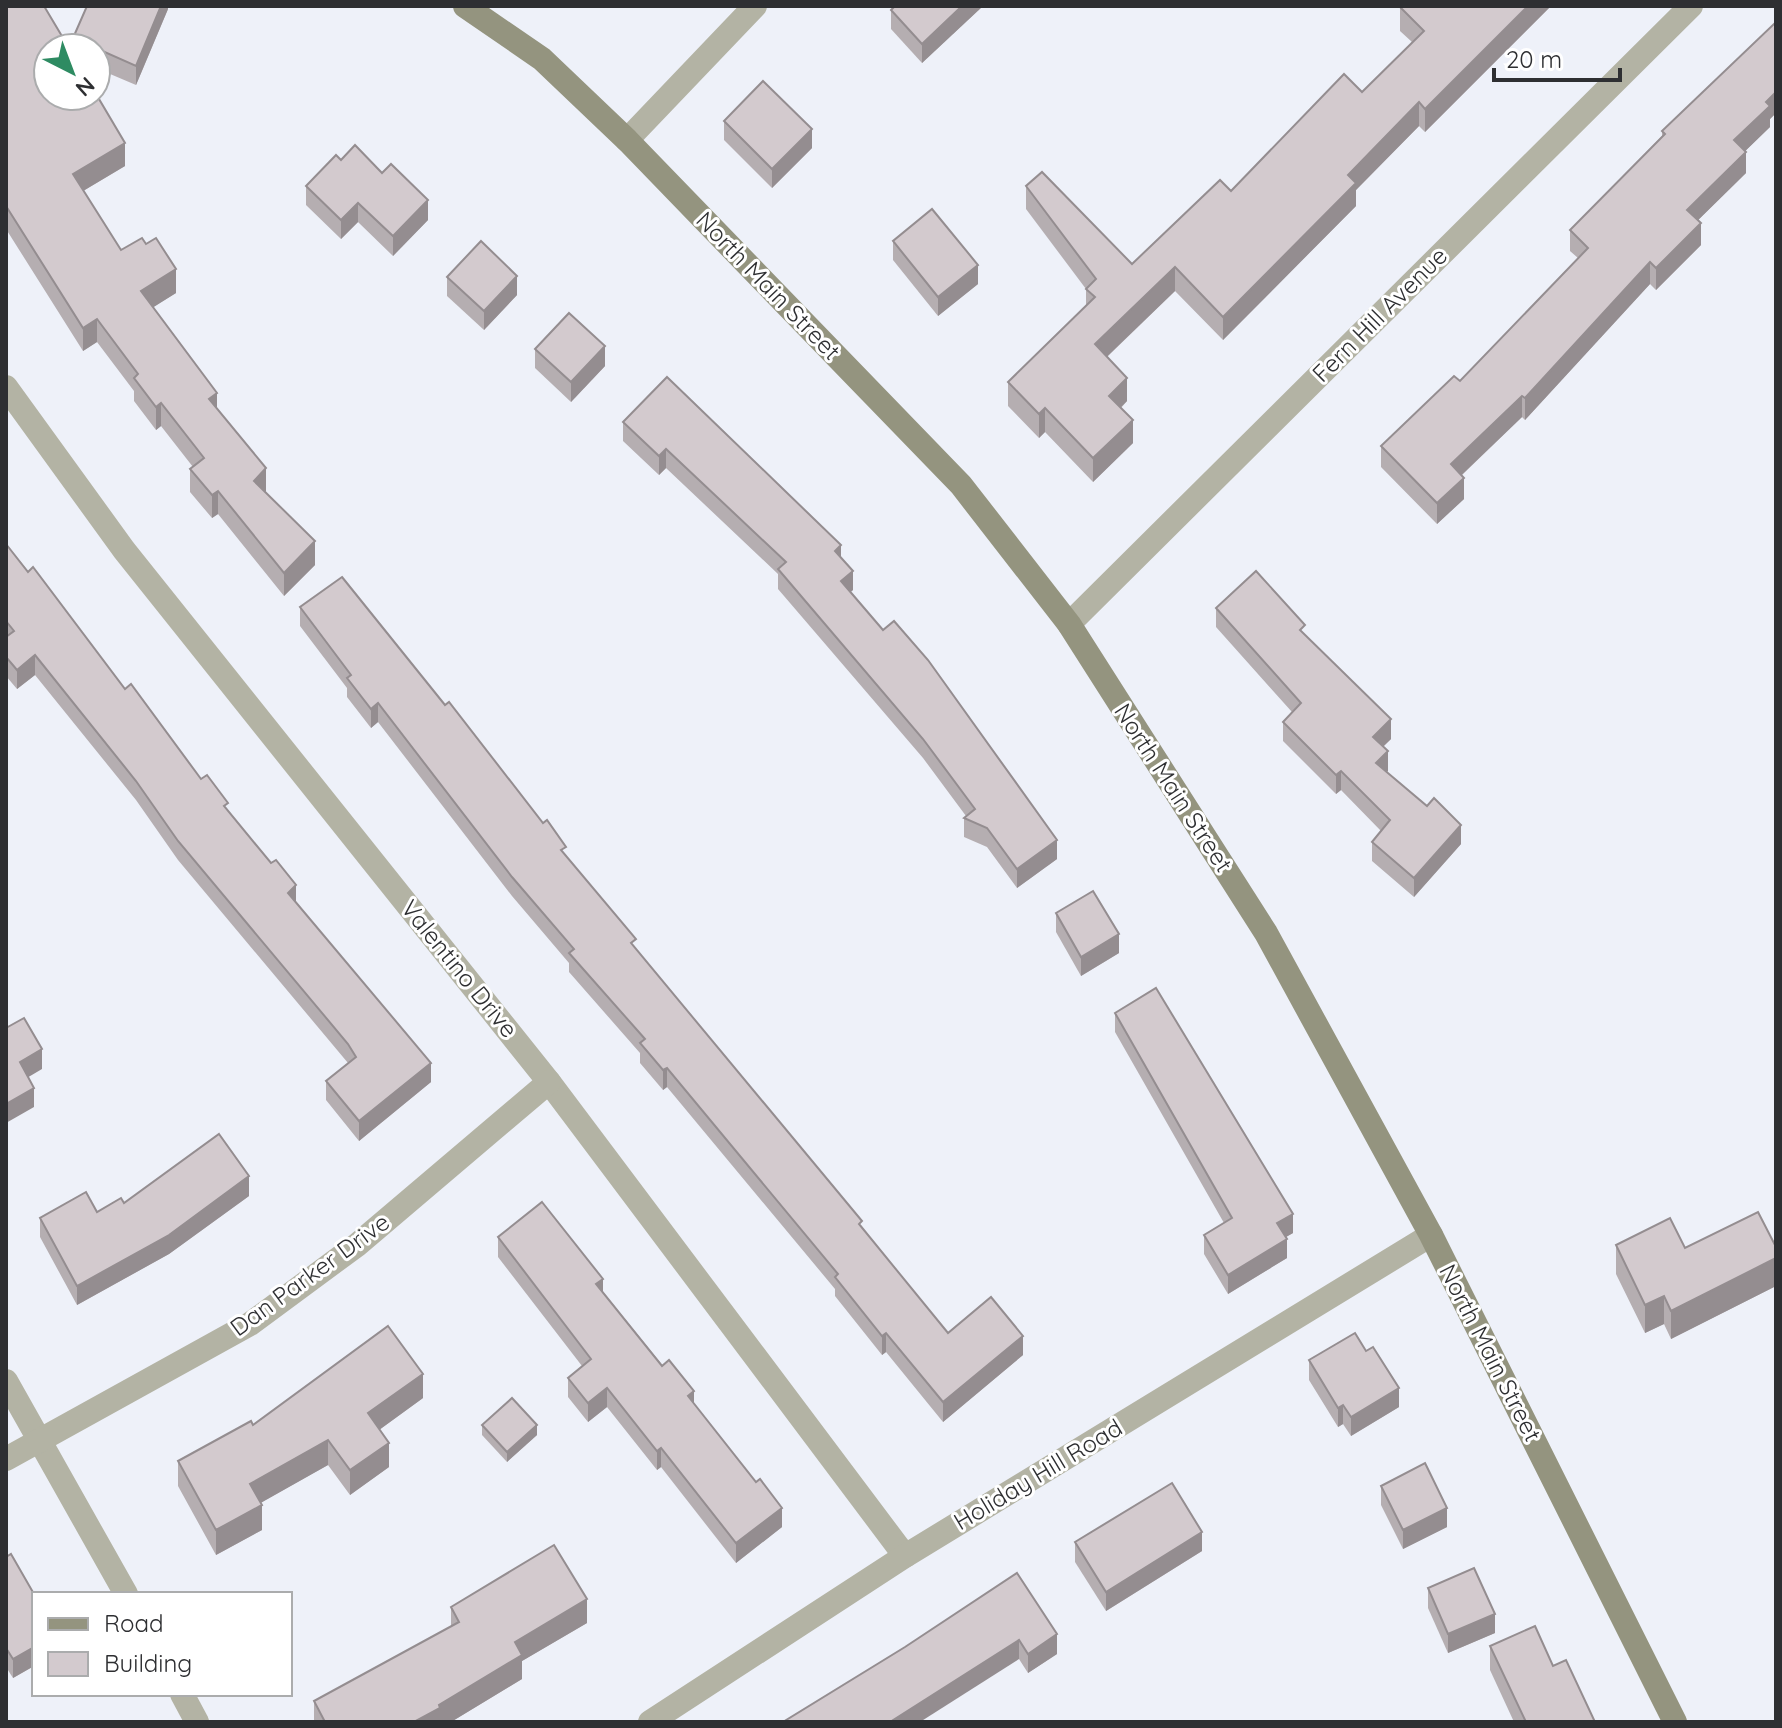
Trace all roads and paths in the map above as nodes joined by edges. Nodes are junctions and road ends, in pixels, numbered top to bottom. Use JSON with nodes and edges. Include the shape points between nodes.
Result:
{"nodes":[{"id":1,"x":465,"y":6,"type":"edge"},
{"id":2,"x":755,"y":6,"type":"edge"},
{"id":3,"x":1691,"y":6,"type":"edge"},
{"id":4,"x":627,"y":140,"type":"junction"},
{"id":5,"x":6,"y":387,"type":"edge"},
{"id":6,"x":1069,"y":624,"type":"junction"},
{"id":7,"x":549,"y":1082,"type":"junction"},
{"id":8,"x":1431,"y":1235,"type":"junction"},
{"id":9,"x":6,"y":1381,"type":"edge"},
{"id":10,"x":40,"y":1441,"type":"junction"},
{"id":11,"x":6,"y":1459,"type":"edge"},
{"id":12,"x":905,"y":1556,"type":"junction"},
{"id":13,"x":125,"y":1592,"type":"edge"},
{"id":14,"x":183,"y":1696,"type":"edge"},
{"id":15,"x":197,"y":1722,"type":"edge"},
{"id":16,"x":650,"y":1722,"type":"edge"},
{"id":17,"x":1675,"y":1722,"type":"edge"}],
"edges":[{"from":1,"to":4,"type":"main road","name":"North Main Street","via":[[542,59]]},
{"from":2,"to":4,"type":"street"},
{"from":3,"to":6,"type":"street","name":"Fern Hill Avenue"},
{"from":4,"to":6,"type":"main road","name":"North Main Street","via":[[961,485]]},
{"from":5,"to":7,"type":"street","name":"Valentino Drive","via":[[124,550]]},
{"from":6,"to":8,"type":"main road","name":"North Main Street","via":[[1266,933]]},
{"from":7,"to":10,"type":"street","name":"Dan Parker Drive","via":[[357,1245],[250,1324]]},
{"from":7,"to":12,"type":"street","name":"Valentino Drive"},
{"from":8,"to":12,"type":"street","name":"Holiday Hill Road"},
{"from":8,"to":17,"type":"main road","name":"North Main Street"},
{"from":9,"to":10,"type":"street"},
{"from":10,"to":11,"type":"street","name":"Dan Parker Drive"},
{"from":10,"to":13,"type":"street"},
{"from":12,"to":16,"type":"street","name":"Holiday Hill Road"},
{"from":14,"to":15,"type":"street"}]}
